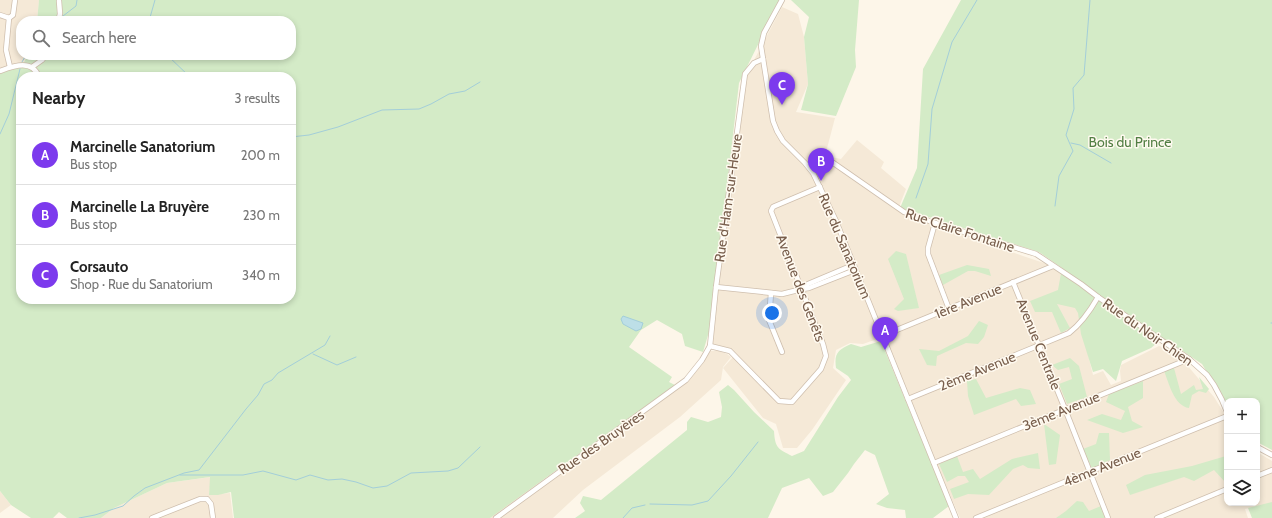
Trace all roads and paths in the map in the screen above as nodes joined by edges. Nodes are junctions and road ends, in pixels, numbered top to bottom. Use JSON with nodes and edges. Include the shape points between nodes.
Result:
{"nodes":[{"id":1,"x":15,"y":0,"type":"edge"},
{"id":2,"x":782,"y":0,"type":"edge"},
{"id":3,"x":59,"y":1,"type":"dead end"},
{"id":4,"x":0,"y":15,"type":"edge"},
{"id":5,"x":59,"y":16,"type":"edge"},
{"id":6,"x":9,"y":18,"type":"junction"},
{"id":7,"x":763,"y":59,"type":"junction"},
{"id":8,"x":42,"y":60,"type":"edge"},
{"id":9,"x":10,"y":67,"type":"junction"},
{"id":10,"x":32,"y":67,"type":"junction"},
{"id":11,"x":0,"y":71,"type":"edge"},
{"id":12,"x":37,"y":72,"type":"edge"},
{"id":13,"x":808,"y":166,"type":"junction"},
{"id":14,"x":820,"y":187,"type":"junction"},
{"id":15,"x":935,"y":223,"type":"junction"},
{"id":16,"x":1053,"y":266,"type":"junction"},
{"id":17,"x":854,"y":268,"type":"junction"},
{"id":18,"x":1013,"y":282,"type":"junction"},
{"id":19,"x":716,"y":287,"type":"junction"},
{"id":20,"x":802,"y":289,"type":"junction"},
{"id":21,"x":771,"y":293,"type":"junction"},
{"id":22,"x":1098,"y":297,"type":"junction"},
{"id":23,"x":948,"y":309,"type":"junction"},
{"id":24,"x":882,"y":336,"type":"junction"},
{"id":25,"x":1039,"y":345,"type":"junction"},
{"id":26,"x":710,"y":346,"type":"junction"},
{"id":27,"x":782,"y":352,"type":"dead end"},
{"id":28,"x":1189,"y":359,"type":"junction"},
{"id":29,"x":908,"y":399,"type":"junction"},
{"id":30,"x":1224,"y":405,"type":"edge"},
{"id":31,"x":1065,"y":409,"type":"junction"},
{"id":32,"x":1224,"y":417,"type":"edge"},
{"id":33,"x":1260,"y":449,"type":"edge"},
{"id":34,"x":1272,"y":456,"type":"edge"},
{"id":35,"x":934,"y":463,"type":"junction"},
{"id":36,"x":1272,"y":470,"type":"edge"},
{"id":37,"x":1090,"y":472,"type":"junction"},
{"id":38,"x":1260,"y":475,"type":"edge"},
{"id":39,"x":1224,"y":490,"type":"edge"},
{"id":40,"x":152,"y":518,"type":"edge"},
{"id":41,"x":213,"y":518,"type":"edge"},
{"id":42,"x":496,"y":518,"type":"edge"},
{"id":43,"x":956,"y":518,"type":"edge"},
{"id":44,"x":976,"y":518,"type":"edge"},
{"id":45,"x":1108,"y":518,"type":"edge"},
{"id":46,"x":1157,"y":518,"type":"edge"}],
"edges":[{"from":1,"to":6,"type":"street","via":[[13,14]]},
{"from":2,"to":7,"type":"street","name":"Rue du Sanatorium","via":[[764,33],[761,46]]},
{"from":3,"to":5,"type":"street"},
{"from":4,"to":6,"type":"street"},
{"from":6,"to":9,"type":"street","via":[[6,50]]},
{"from":7,"to":13,"type":"street","name":"Rue du Sanatorium","via":[[775,127],[784,143]]},
{"from":7,"to":19,"type":"street","name":"Rue d'Ham-sur-Heure","via":[[754,63],[745,74]]},
{"from":8,"to":10,"type":"street"},
{"from":9,"to":10,"type":"street"},
{"from":9,"to":11,"type":"street"},
{"from":10,"to":12,"type":"street"},
{"from":13,"to":14,"type":"street","name":"Rue du Sanatorium"},
{"from":13,"to":15,"type":"street","name":"Rue Claire Fontaine","via":[[818,160],[832,162],[904,212]]},
{"from":14,"to":17,"type":"street","name":"Rue du Sanatorium"},
{"from":14,"to":20,"type":"street","name":"Avenue des Genêts","via":[[775,206],[771,211]]},
{"from":15,"to":16,"type":"street","name":"Rue Claire Fontaine","via":[[1036,254]]},
{"from":15,"to":23,"type":"street","via":[[928,254]]},
{"from":16,"to":18,"type":"street","name":"1ère Avenue"},
{"from":16,"to":22,"type":"street","name":"Rue du Noir Chien"},
{"from":17,"to":20,"type":"street","via":[[808,284]]},
{"from":17,"to":24,"type":"street","name":"Rue du Sanatorium"},
{"from":18,"to":23,"type":"street","name":"1ère Avenue"},
{"from":18,"to":25,"type":"street","name":"Avenue Centrale"},
{"from":19,"to":21,"type":"street"},
{"from":19,"to":26,"type":"street","name":"Rue d'Ham-sur-Heure"},
{"from":20,"to":21,"type":"street","via":[[782,294]]},
{"from":20,"to":26,"type":"street","name":"Avenue des Genêts","via":[[826,356],[821,369],[792,402],[779,401],[730,351]]},
{"from":21,"to":27,"type":"street","via":[[769,320]]},
{"from":22,"to":25,"type":"street","name":"2ème Avenue","via":[[1076,328]]},
{"from":22,"to":28,"type":"street","name":"Rue du Noir Chien"},
{"from":23,"to":24,"type":"street","name":"1ère Avenue"},
{"from":24,"to":29,"type":"street","name":"Rue du Sanatorium"},
{"from":25,"to":29,"type":"street","name":"2ème Avenue"},
{"from":25,"to":31,"type":"street","name":"Avenue Centrale"},
{"from":26,"to":42,"type":"street","name":"Rue des Bruyères","via":[[686,380]]},
{"from":28,"to":30,"type":"street","name":"Rue du Noir Chien","via":[[1207,374]]},
{"from":28,"to":31,"type":"street","name":"3ème Avenue"},
{"from":29,"to":35,"type":"street","name":"Rue du Sanatorium"},
{"from":31,"to":35,"type":"street","name":"3ème Avenue"},
{"from":31,"to":37,"type":"street","name":"Avenue Centrale"},
{"from":32,"to":37,"type":"street","name":"4ème Avenue"},
{"from":33,"to":34,"type":"street"},
{"from":35,"to":43,"type":"street","name":"Rue du Sanatorium"},
{"from":36,"to":38,"type":"street"},
{"from":37,"to":44,"type":"street","name":"4ème Avenue"},
{"from":37,"to":45,"type":"street","name":"Avenue Centrale"},
{"from":39,"to":46,"type":"street"},
{"from":40,"to":41,"type":"street","via":[[200,499],[207,499],[211,504]]}]}
